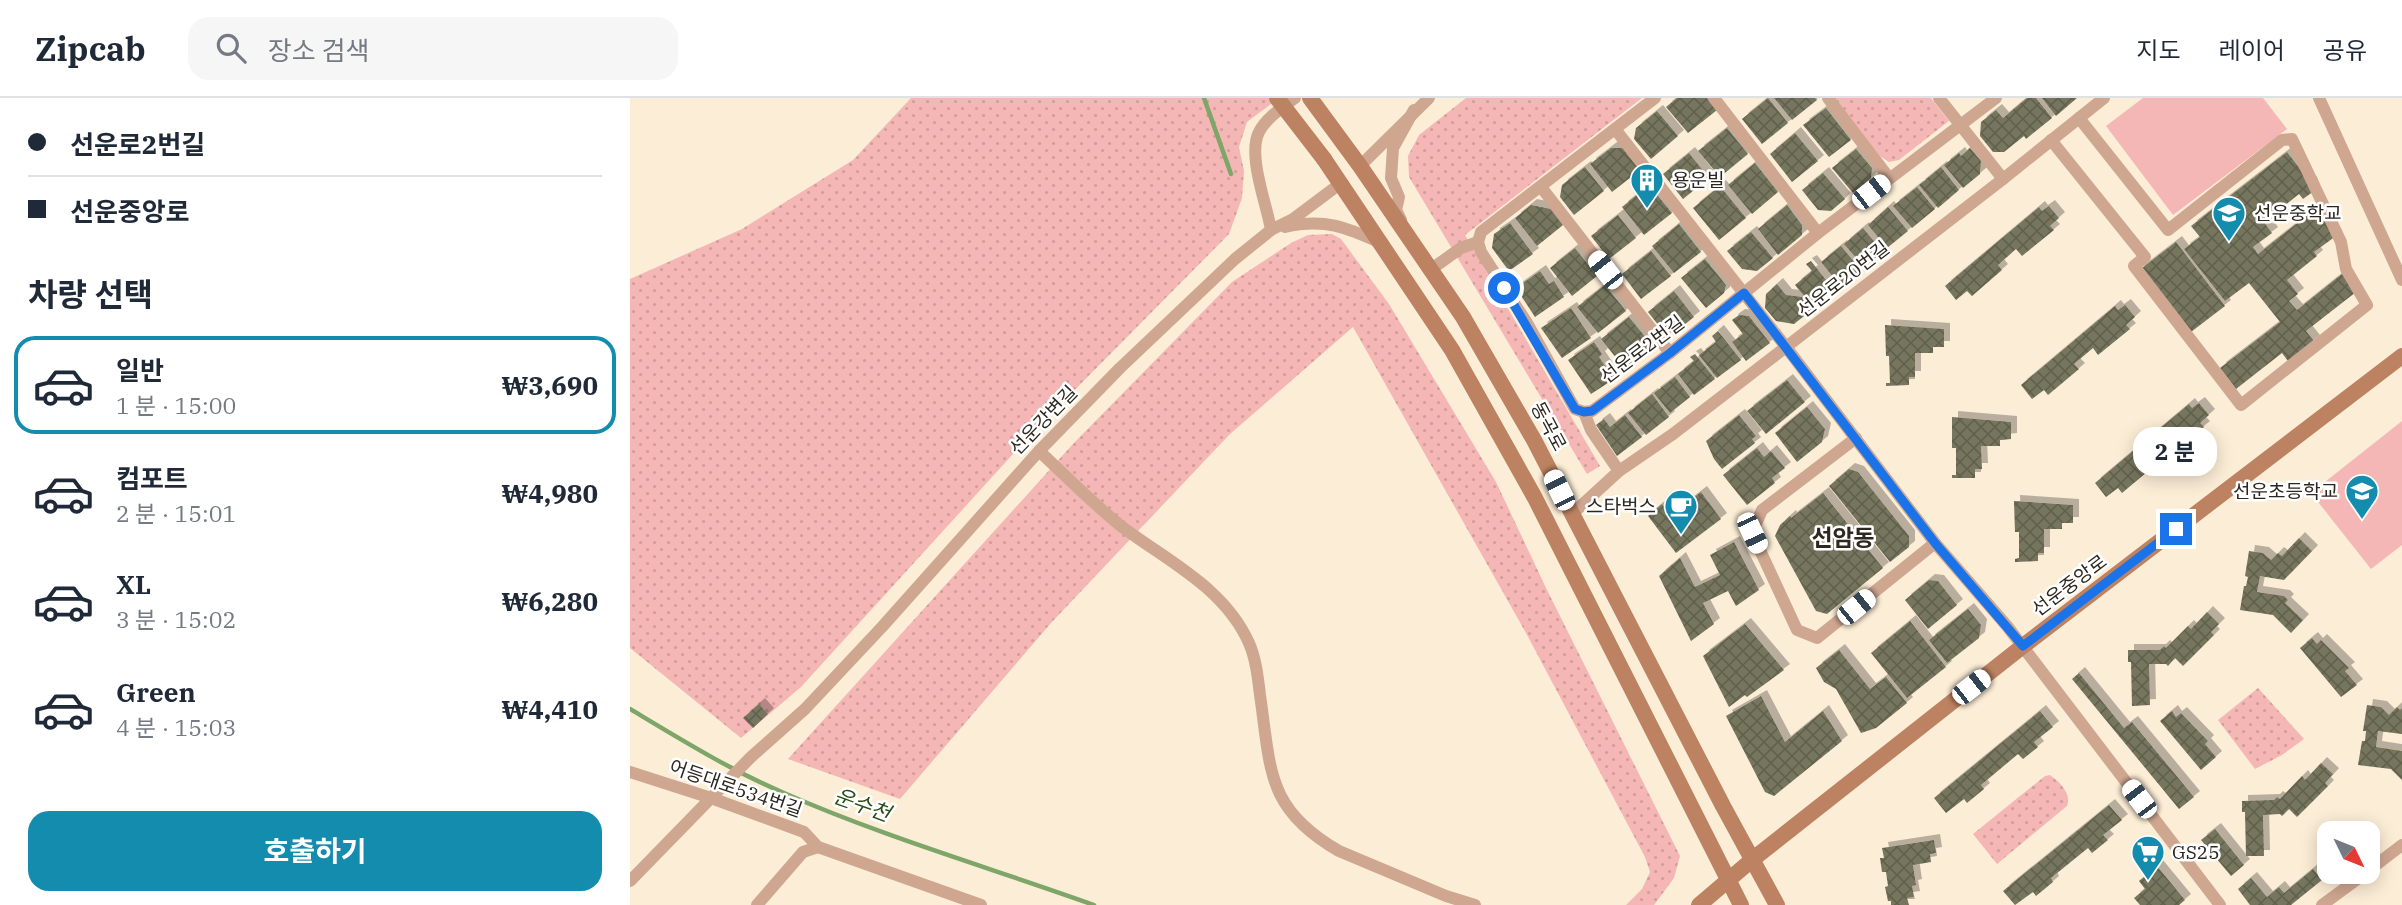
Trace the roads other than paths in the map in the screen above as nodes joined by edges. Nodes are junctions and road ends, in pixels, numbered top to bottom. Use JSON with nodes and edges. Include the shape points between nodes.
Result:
{"nodes":[{"id":1,"x":1277,"y":98,"type":"edge"},
{"id":2,"x":1295,"y":98,"type":"edge"},
{"id":3,"x":1310,"y":98,"type":"edge"},
{"id":4,"x":1429,"y":98,"type":"edge"},
{"id":5,"x":1655,"y":98,"type":"edge"},
{"id":6,"x":1714,"y":98,"type":"edge"},
{"id":7,"x":1828,"y":98,"type":"edge"},
{"id":8,"x":1939,"y":98,"type":"edge"},
{"id":9,"x":1996,"y":98,"type":"edge"},
{"id":10,"x":2105,"y":98,"type":"edge"},
{"id":11,"x":2319,"y":98,"type":"edge"},
{"id":12,"x":1414,"y":110,"type":"junction"},
{"id":13,"x":2079,"y":118,"type":"junction"},
{"id":14,"x":1960,"y":125,"type":"junction"},
{"id":15,"x":1615,"y":129,"type":"junction"},
{"id":16,"x":2051,"y":140,"type":"junction"},
{"id":17,"x":1360,"y":166,"type":"junction"},
{"id":18,"x":1889,"y":178,"type":"junction"},
{"id":19,"x":2003,"y":180,"type":"junction"},
{"id":20,"x":1341,"y":183,"type":"junction"},
{"id":21,"x":1541,"y":187,"type":"junction"},
{"id":22,"x":1271,"y":230,"type":"junction"},
{"id":23,"x":1818,"y":233,"type":"junction"},
{"id":24,"x":1478,"y":242,"type":"junction"},
{"id":25,"x":1381,"y":243,"type":"junction"},
{"id":26,"x":1414,"y":247,"type":"junction"},
{"id":27,"x":1430,"y":270,"type":"junction"},
{"id":28,"x":2402,"y":280,"type":"edge"},
{"id":29,"x":1744,"y":293,"type":"junction"},
{"id":30,"x":1786,"y":347,"type":"junction"},
{"id":31,"x":1670,"y":353,"type":"junction"},
{"id":32,"x":2402,"y":356,"type":"edge"},
{"id":33,"x":1584,"y":412,"type":"junction"},
{"id":34,"x":1856,"y":438,"type":"junction"},
{"id":35,"x":1039,"y":451,"type":"junction"},
{"id":36,"x":1619,"y":471,"type":"junction"},
{"id":37,"x":1571,"y":515,"type":"junction"},
{"id":38,"x":1935,"y":543,"type":"junction"},
{"id":39,"x":2023,"y":646,"type":"junction"},
{"id":40,"x":630,"y":772,"type":"edge"},
{"id":41,"x":713,"y":796,"type":"junction"},
{"id":42,"x":2402,"y":845,"type":"edge"},
{"id":43,"x":818,"y":848,"type":"junction"},
{"id":44,"x":1753,"y":859,"type":"junction"},
{"id":45,"x":2380,"y":861,"type":"edge"},
{"id":46,"x":1728,"y":878,"type":"junction"},
{"id":47,"x":630,"y":881,"type":"edge"},
{"id":48,"x":2350,"y":884,"type":"edge"},
{"id":49,"x":757,"y":905,"type":"edge"},
{"id":50,"x":981,"y":905,"type":"edge"},
{"id":51,"x":1475,"y":905,"type":"edge"},
{"id":52,"x":1699,"y":905,"type":"edge"},
{"id":53,"x":1741,"y":905,"type":"edge"},
{"id":54,"x":1777,"y":905,"type":"edge"},
{"id":55,"x":2220,"y":905,"type":"edge"},
{"id":56,"x":2322,"y":905,"type":"edge"}],
"edges":[{"from":1,"to":20,"type":"main road","bridge":true},
{"from":2,"to":22,"type":"street","via":[[1258,132],[1254,154]]},
{"from":3,"to":17,"type":"main road","name":"동곡로"},
{"from":4,"to":12,"type":"street"},
{"from":5,"to":15,"type":"street"},
{"from":6,"to":23,"type":"street"},
{"from":7,"to":18,"type":"street"},
{"from":8,"to":14,"type":"street"},
{"from":9,"to":14,"type":"street","name":"선운로2번길"},
{"from":10,"to":13,"type":"street","name":"선운로20번길"},
{"from":11,"to":28,"type":"street"},
{"from":12,"to":17,"type":"street"},
{"from":12,"to":26,"type":"street","via":[[1393,148],[1391,178],[1399,197],[1396,210]]},
{"from":13,"to":16,"type":"street","name":"선운로20번길"},
{"from":13,"to":16,"type":"street","via":[[2168,230],[2282,140],[2292,139],[2341,242],[2346,269],[2367,305],[2241,405],[2134,266],[2145,257]]},
{"from":14,"to":18,"type":"street","name":"선운로2번길"},
{"from":14,"to":19,"type":"street"},
{"from":15,"to":21,"type":"street"},
{"from":15,"to":29,"type":"street"},
{"from":16,"to":19,"type":"street","name":"선운로20번길"},
{"from":17,"to":26,"type":"main road","name":"동곡로"},
{"from":18,"to":23,"type":"street","name":"선운로2번길"},
{"from":19,"to":30,"type":"street","name":"선운로20번길"},
{"from":20,"to":22,"type":"street","name":"선운강변길"},
{"from":20,"to":25,"type":"main road"},
{"from":21,"to":24,"type":"street","via":[[1481,232]]},
{"from":21,"to":31,"type":"street"},
{"from":22,"to":25,"type":"street","via":[[1323,222]]},
{"from":22,"to":35,"type":"street","name":"선운강변길","via":[[1119,368]]},
{"from":23,"to":29,"type":"street","name":"선운로2번길"},
{"from":24,"to":27,"type":"street"},
{"from":24,"to":33,"type":"street","via":[[1575,409]]},
{"from":25,"to":46,"type":"main road","via":[[1452,351],[1535,498]]},
{"from":26,"to":27,"type":"main road","name":"동곡로"},
{"from":27,"to":37,"type":"main road","name":"동곡로","via":[[1534,440]]},
{"from":29,"to":30,"type":"street"},
{"from":29,"to":31,"type":"street","name":"선운로2번길"},
{"from":30,"to":34,"type":"street"},
{"from":30,"to":36,"type":"street","name":"선운로20번길"},
{"from":31,"to":33,"type":"street","name":"선운로2번길","via":[[1592,411]]},
{"from":32,"to":39,"type":"main road","name":"선운중앙로"},
{"from":33,"to":36,"type":"street"},
{"from":34,"to":38,"type":"street"},
{"from":34,"to":38,"type":"street","via":[[1762,510],[1752,533],[1797,630],[1817,638]]},
{"from":35,"to":41,"type":"street","name":"선운강변길","via":[[815,699]]},
{"from":35,"to":51,"type":"street","via":[[1120,525],[1189,572],[1240,626],[1256,667],[1272,776],[1282,802],[1296,818],[1339,851]]},
{"from":36,"to":37,"type":"street","name":"선운로20번길"},
{"from":37,"to":44,"type":"main road","name":"동곡로"},
{"from":38,"to":39,"type":"street"},
{"from":39,"to":44,"type":"main road","name":"선운중앙로"},
{"from":39,"to":55,"type":"street"},
{"from":40,"to":41,"type":"street","name":"어등대로534번길"},
{"from":41,"to":43,"type":"street","name":"어등대로534번길","via":[[804,832]]},
{"from":41,"to":47,"type":"street","name":"선운강변길"},
{"from":42,"to":45,"type":"street"},
{"from":43,"to":49,"type":"street","via":[[803,852]]},
{"from":43,"to":50,"type":"street","name":"어등대로534번길"},
{"from":44,"to":46,"type":"main road","name":"선운중앙로"},
{"from":44,"to":54,"type":"main road","name":"동곡로"},
{"from":46,"to":52,"type":"main road","name":"선운중앙로"},
{"from":46,"to":53,"type":"main road"},
{"from":48,"to":56,"type":"street"}]}
